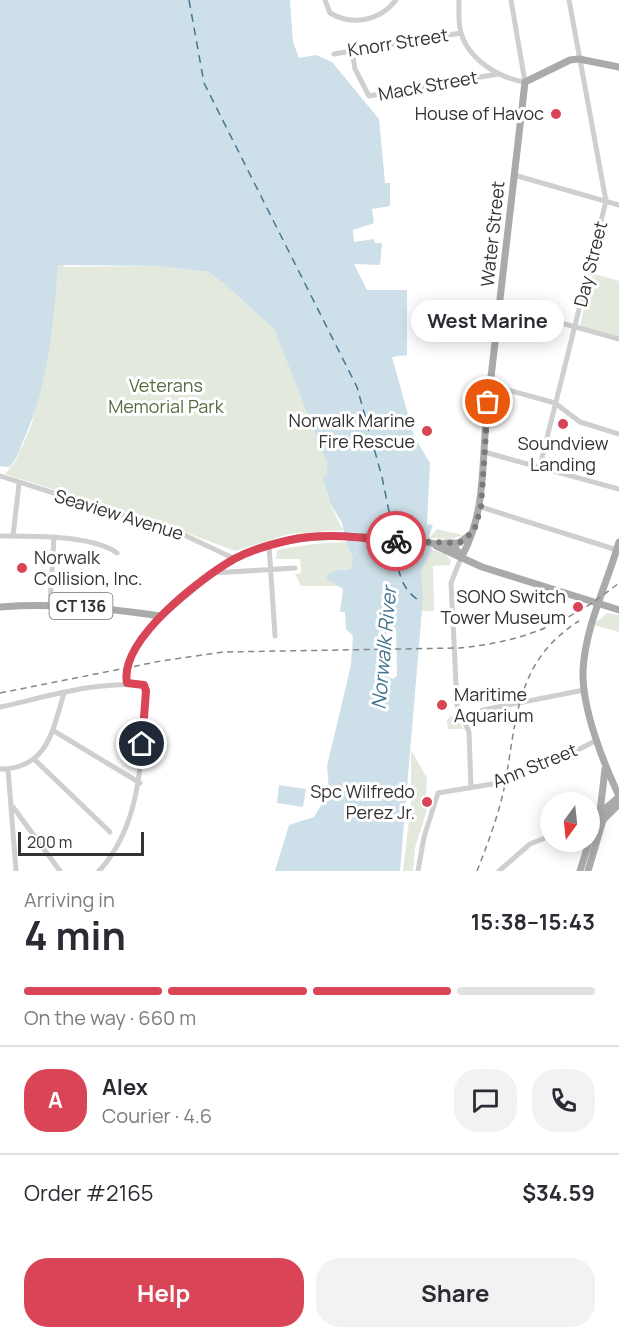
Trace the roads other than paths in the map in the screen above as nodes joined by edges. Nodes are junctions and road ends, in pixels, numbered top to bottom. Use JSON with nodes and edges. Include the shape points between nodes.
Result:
{"nodes":[{"id":1,"x":326,"y":0,"type":"edge"},
{"id":2,"x":396,"y":0,"type":"edge"},
{"id":3,"x":459,"y":0,"type":"edge"},
{"id":4,"x":511,"y":0,"type":"edge"},
{"id":5,"x":569,"y":0,"type":"edge"},
{"id":6,"x":461,"y":33,"type":"junction"},
{"id":7,"x":352,"y":51,"type":"junction"},
{"id":8,"x":334,"y":54,"type":"dead end"},
{"id":9,"x":579,"y":59,"type":"junction"},
{"id":10,"x":619,"y":67,"type":"edge"},
{"id":11,"x":498,"y":74,"type":"junction"},
{"id":12,"x":525,"y":82,"type":"junction"},
{"id":13,"x":514,"y":175,"type":"junction"},
{"id":14,"x":606,"y":201,"type":"junction"},
{"id":15,"x":619,"y":205,"type":"edge"},
{"id":16,"x":500,"y":306,"type":"junction"},
{"id":17,"x":574,"y":327,"type":"junction"},
{"id":18,"x":619,"y":339,"type":"edge"},
{"id":19,"x":490,"y":386,"type":"junction"},
{"id":20,"x":555,"y":403,"type":"junction"},
{"id":21,"x":619,"y":434,"type":"edge"},
{"id":22,"x":484,"y":452,"type":"junction"},
{"id":23,"x":540,"y":466,"type":"junction"},
{"id":24,"x":0,"y":476,"type":"edge"},
{"id":25,"x":19,"y":484,"type":"junction"},
{"id":26,"x":619,"y":489,"type":"edge"},
{"id":27,"x":481,"y":507,"type":"junction"},
{"id":28,"x":474,"y":531,"type":"junction"},
{"id":29,"x":0,"y":536,"type":"edge"},
{"id":30,"x":13,"y":536,"type":"junction"},
{"id":31,"x":54,"y":537,"type":"junction"},
{"id":32,"x":435,"y":544,"type":"junction"},
{"id":33,"x":269,"y":545,"type":"junction"},
{"id":34,"x":618,"y":546,"type":"edge"},
{"id":35,"x":117,"y":553,"type":"dead end"},
{"id":36,"x":461,"y":558,"type":"junction"},
{"id":37,"x":235,"y":559,"type":"junction"},
{"id":38,"x":295,"y":568,"type":"dead end"},
{"id":39,"x":272,"y":570,"type":"junction"},
{"id":40,"x":212,"y":574,"type":"junction"},
{"id":41,"x":599,"y":603,"type":"junction"},
{"id":42,"x":50,"y":604,"type":"junction"},
{"id":43,"x":0,"y":607,"type":"edge"},
{"id":44,"x":619,"y":610,"type":"edge"},
{"id":45,"x":161,"y":616,"type":"junction"},
{"id":46,"x":276,"y":636,"type":"dead end"},
{"id":47,"x":127,"y":683,"type":"junction"},
{"id":48,"x":584,"y":690,"type":"junction"},
{"id":49,"x":64,"y":693,"type":"junction"},
{"id":50,"x":0,"y":707,"type":"edge"},
{"id":51,"x":462,"y":717,"type":"junction"},
{"id":52,"x":54,"y":730,"type":"junction"},
{"id":53,"x":597,"y":740,"type":"junction"},
{"id":54,"x":34,"y":759,"type":"junction"},
{"id":55,"x":605,"y":761,"type":"junction"},
{"id":56,"x":0,"y":769,"type":"edge"},
{"id":57,"x":8,"y":769,"type":"junction"},
{"id":58,"x":140,"y":783,"type":"junction"},
{"id":59,"x":471,"y":788,"type":"junction"},
{"id":60,"x":619,"y":796,"type":"edge"},
{"id":61,"x":619,"y":804,"type":"edge"},
{"id":62,"x":12,"y":806,"type":"junction"},
{"id":63,"x":600,"y":817,"type":"junction"},
{"id":64,"x":110,"y":832,"type":"dead end"},
{"id":65,"x":540,"y":840,"type":"edge"},
{"id":66,"x":586,"y":852,"type":"edge"},
{"id":67,"x":592,"y":852,"type":"edge"},
{"id":68,"x":501,"y":869,"type":"edge"},
{"id":69,"x":16,"y":871,"type":"edge"},
{"id":70,"x":60,"y":871,"type":"edge"},
{"id":71,"x":99,"y":871,"type":"edge"},
{"id":72,"x":418,"y":871,"type":"edge"},
{"id":73,"x":509,"y":871,"type":"edge"},
{"id":74,"x":580,"y":871,"type":"edge"},
{"id":75,"x":588,"y":871,"type":"edge"}],
"edges":[{"from":1,"to":2,"type":"street","via":[[330,13],[353,21],[380,15]]},
{"from":3,"to":6,"type":"street"},
{"from":4,"to":12,"type":"street"},
{"from":5,"to":9,"type":"street","name":"Day Street"},
{"from":6,"to":7,"type":"street","name":"Knorr Street"},
{"from":6,"to":11,"type":"street","via":[[479,59]]},
{"from":7,"to":8,"type":"street","name":"Knorr Street"},
{"from":7,"to":11,"type":"street","name":"Mack Street","via":[[355,69],[369,96]]},
{"from":9,"to":10,"type":"main road"},
{"from":9,"to":12,"type":"main road","via":[[560,63]]},
{"from":9,"to":14,"type":"street","name":"Day Street"},
{"from":11,"to":12,"type":"street"},
{"from":12,"to":13,"type":"main road","name":"Water Street"},
{"from":13,"to":14,"type":"street"},
{"from":13,"to":16,"type":"main road","name":"Water Street"},
{"from":14,"to":15,"type":"street"},
{"from":14,"to":17,"type":"street","name":"Day Street"},
{"from":16,"to":17,"type":"street"},
{"from":16,"to":19,"type":"main road","name":"Water Street"},
{"from":17,"to":18,"type":"street"},
{"from":17,"to":20,"type":"street","name":"Day Street"},
{"from":19,"to":20,"type":"street"},
{"from":19,"to":22,"type":"main road","name":"Water Street"},
{"from":20,"to":21,"type":"street","via":[[580,422]]},
{"from":20,"to":23,"type":"street","name":"Day Street"},
{"from":22,"to":23,"type":"street"},
{"from":22,"to":27,"type":"main road","name":"Water Street"},
{"from":23,"to":26,"type":"street"},
{"from":24,"to":25,"type":"street","name":"Seaview Avenue"},
{"from":25,"to":30,"type":"street"},
{"from":25,"to":37,"type":"street","name":"Seaview Avenue","via":[[182,534]]},
{"from":27,"to":28,"type":"main road","name":"Water Street"},
{"from":27,"to":34,"type":"street"},
{"from":28,"to":32,"type":"main road","via":[[459,543]]},
{"from":28,"to":36,"type":"main road","name":"Water Street"},
{"from":29,"to":30,"type":"street"},
{"from":30,"to":31,"type":"street"},
{"from":31,"to":35,"type":"street"},
{"from":31,"to":42,"type":"street"},
{"from":32,"to":33,"type":"main road","via":[[314,536]]},
{"from":32,"to":36,"type":"main road"},
{"from":33,"to":37,"type":"main road"},
{"from":33,"to":39,"type":"street"},
{"from":34,"to":41,"type":"main road"},
{"from":36,"to":41,"type":"main road"},
{"from":36,"to":51,"type":"street","via":[[452,583],[457,705]]},
{"from":37,"to":40,"type":"main road"},
{"from":38,"to":39,"type":"street"},
{"from":39,"to":40,"type":"street"},
{"from":39,"to":46,"type":"street"},
{"from":40,"to":45,"type":"main road"},
{"from":41,"to":44,"type":"main road"},
{"from":41,"to":48,"type":"main road","via":[[585,659]]},
{"from":42,"to":43,"type":"main road","number":"CT 136"},
{"from":42,"to":45,"type":"main road","number":"CT 136"},
{"from":45,"to":47,"type":"street","via":[[134,651]]},
{"from":47,"to":49,"type":"street"},
{"from":47,"to":58,"type":"street","via":[[144,685],[146,691]]},
{"from":48,"to":51,"type":"street"},
{"from":48,"to":53,"type":"main road"},
{"from":49,"to":50,"type":"street"},
{"from":49,"to":52,"type":"street"},
{"from":51,"to":59,"type":"street","via":[[469,732]]},
{"from":52,"to":54,"type":"street","via":[[48,745]]},
{"from":52,"to":58,"type":"street"},
{"from":53,"to":55,"type":"main road"},
{"from":53,"to":59,"type":"street","name":"Ann Street","via":[[560,759]]},
{"from":54,"to":57,"type":"street"},
{"from":54,"to":64,"type":"street"},
{"from":55,"to":60,"type":"main road"},
{"from":55,"to":63,"type":"main road"},
{"from":56,"to":57,"type":"street"},
{"from":57,"to":62,"type":"street"},
{"from":58,"to":71,"type":"street","via":[[120,842]]},
{"from":59,"to":72,"type":"street","name":"Ann Street","via":[[438,793]]},
{"from":60,"to":63,"type":"main road"},
{"from":61,"to":63,"type":"main road"},
{"from":62,"to":69,"type":"street"},
{"from":62,"to":70,"type":"street"},
{"from":65,"to":68,"type":"street"},
{"from":66,"to":74,"type":"main road"},
{"from":67,"to":75,"type":"main road"},
{"from":68,"to":73,"type":"street"}]}
